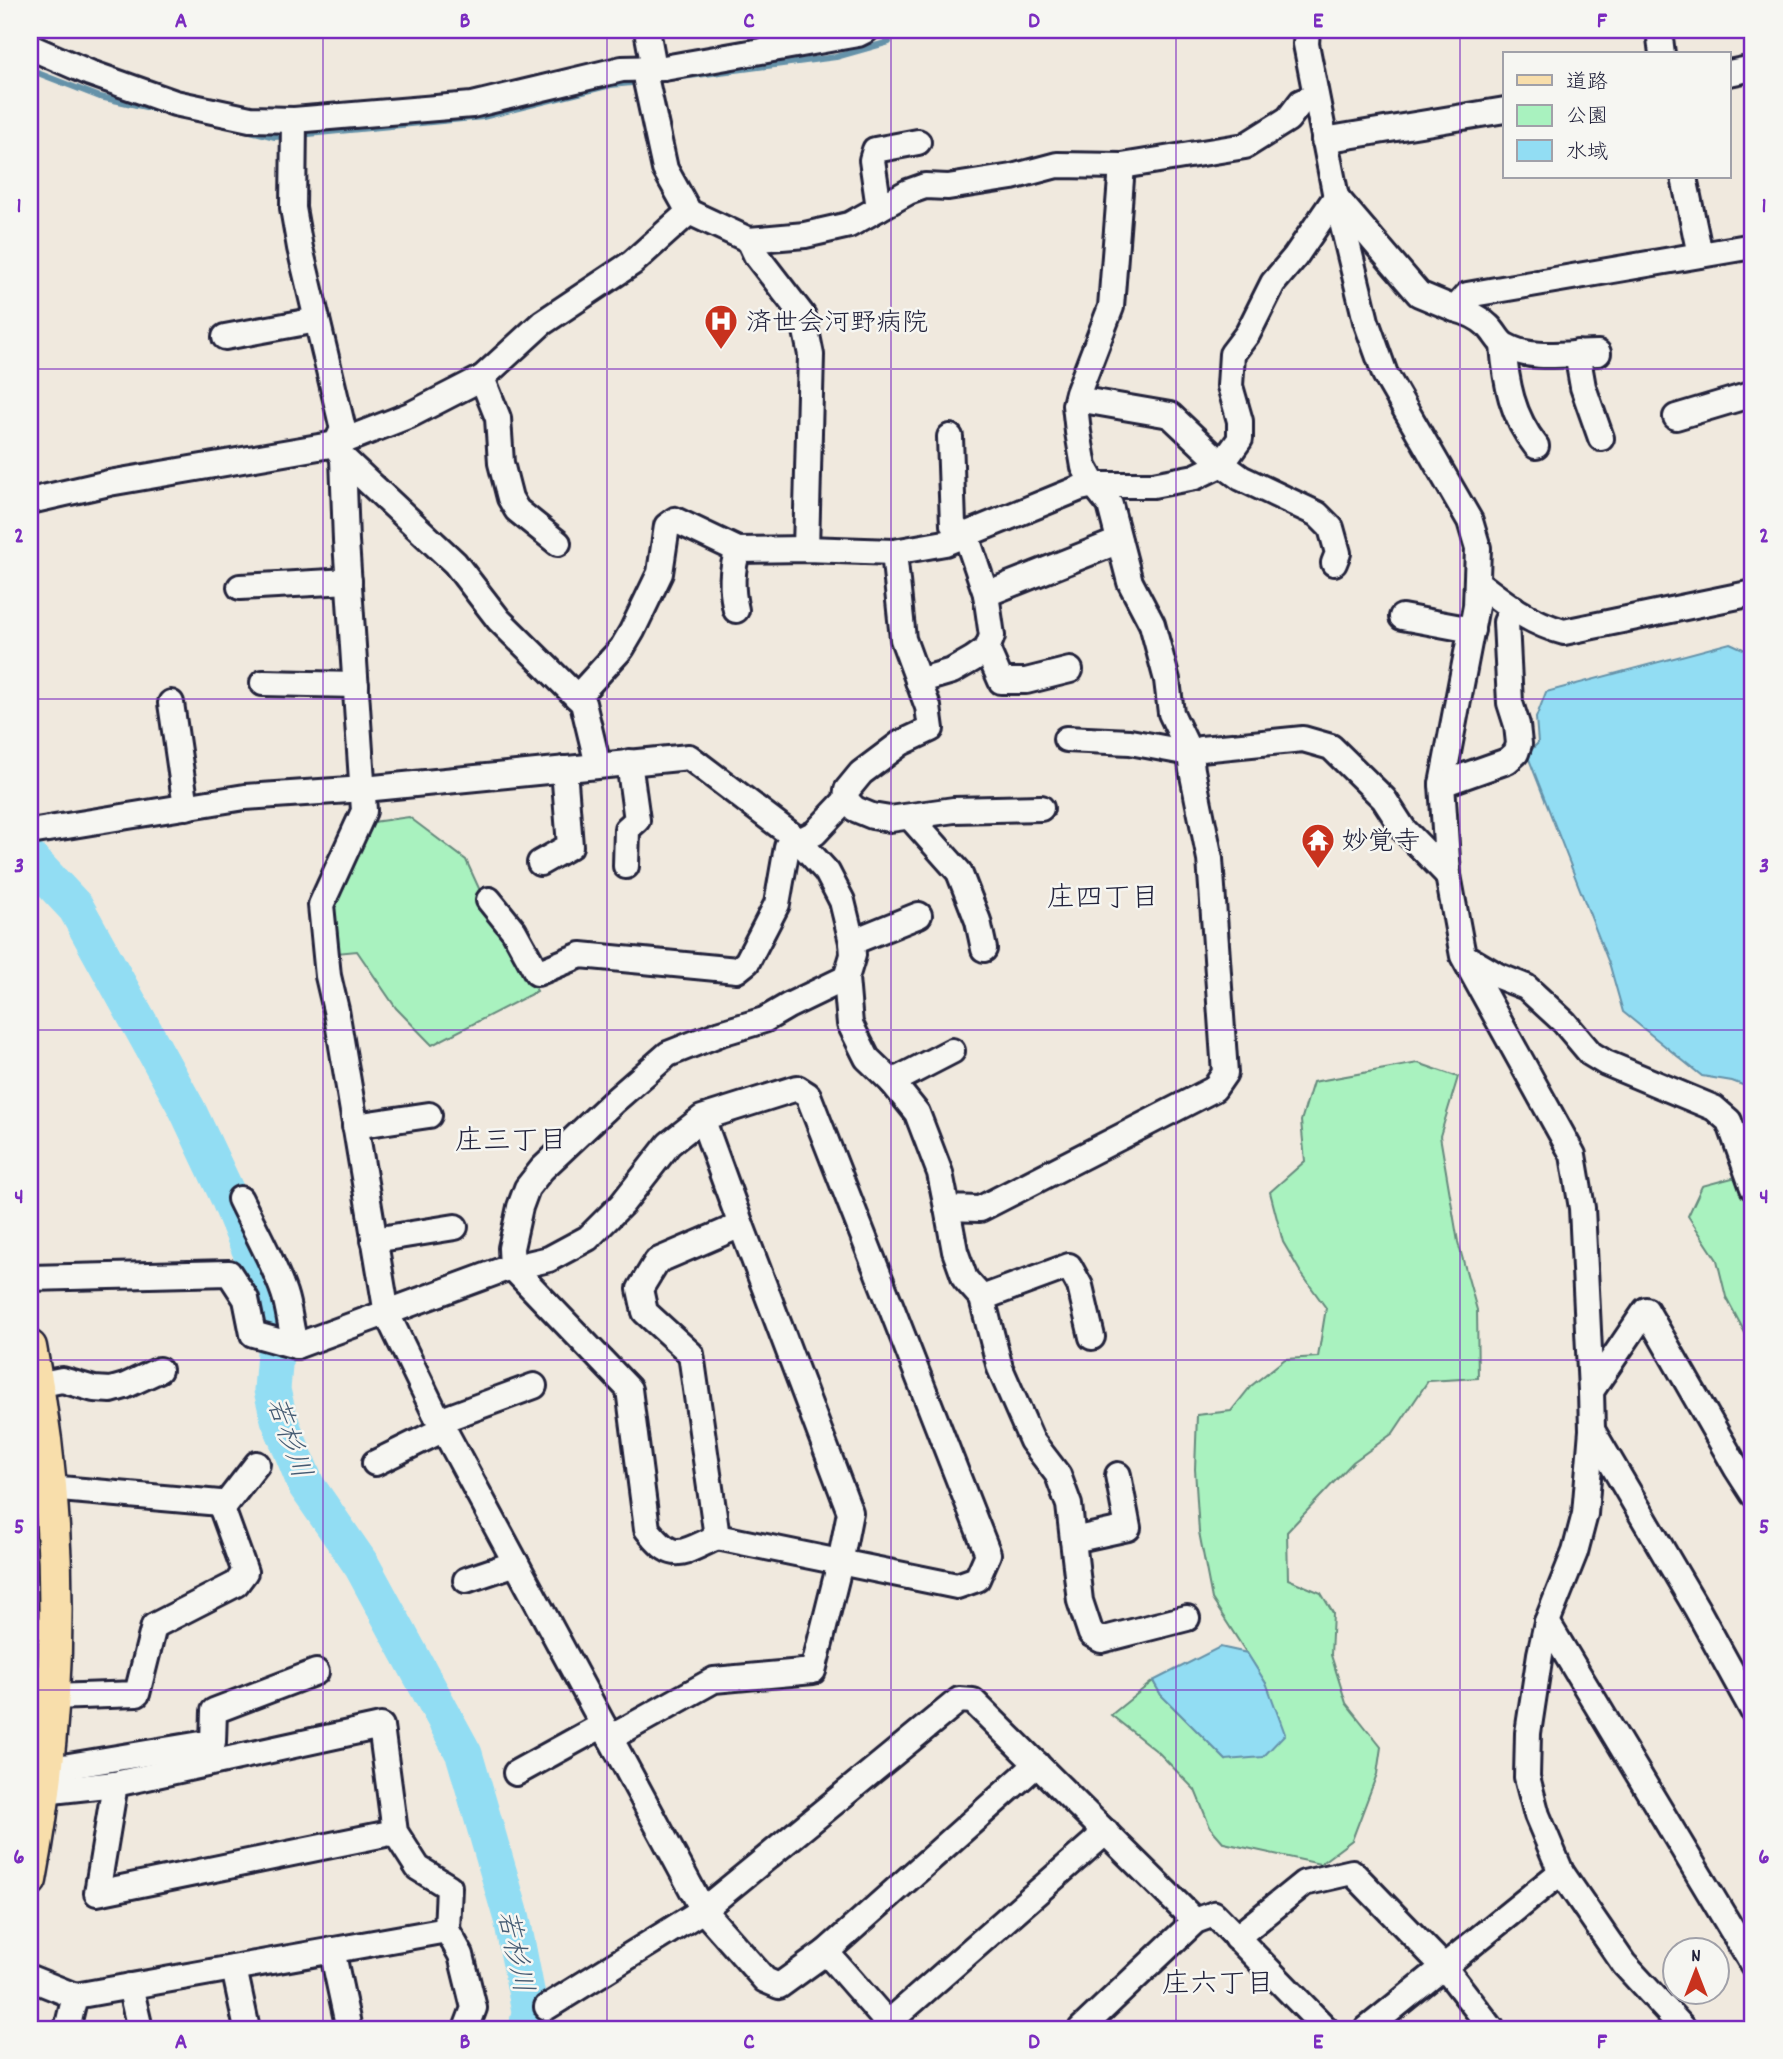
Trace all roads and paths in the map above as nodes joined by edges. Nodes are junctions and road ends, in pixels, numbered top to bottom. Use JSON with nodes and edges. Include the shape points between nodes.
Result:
{"nodes":[{"id":1,"x":648,"y":30,"type":"edge"},
{"id":2,"x":866,"y":30,"type":"edge"},
{"id":3,"x":1307,"y":30,"type":"edge"},
{"id":4,"x":1659,"y":30,"type":"edge"},
{"id":5,"x":30,"y":47,"type":"edge"},
{"id":6,"x":1662,"y":52,"type":"edge"},
{"id":7,"x":650,"y":68,"type":"junction"},
{"id":8,"x":1753,"y":68,"type":"edge"},
{"id":9,"x":1730,"y":73,"type":"edge"},
{"id":10,"x":1315,"y":97,"type":"junction"},
{"id":11,"x":1503,"y":110,"type":"edge"},
{"id":12,"x":294,"y":120,"type":"junction"},
{"id":13,"x":1324,"y":140,"type":"junction"},
{"id":14,"x":918,"y":142,"type":"dead end"},
{"id":15,"x":1122,"y":166,"type":"junction"},
{"id":16,"x":1684,"y":178,"type":"edge"},
{"id":17,"x":1336,"y":197,"type":"junction"},
{"id":18,"x":879,"y":208,"type":"junction"},
{"id":19,"x":689,"y":212,"type":"junction"},
{"id":20,"x":749,"y":240,"type":"junction"},
{"id":21,"x":1753,"y":246,"type":"edge"},
{"id":22,"x":1700,"y":255,"type":"junction"},
{"id":23,"x":1455,"y":309,"type":"junction"},
{"id":24,"x":317,"y":320,"type":"junction"},
{"id":25,"x":225,"y":337,"type":"dead end"},
{"id":26,"x":1503,"y":345,"type":"junction"},
{"id":27,"x":482,"y":378,"type":"junction"},
{"id":28,"x":1753,"y":394,"type":"edge"},
{"id":29,"x":1077,"y":399,"type":"junction"},
{"id":30,"x":1676,"y":417,"type":"dead end"},
{"id":31,"x":950,"y":437,"type":"dead end"},
{"id":32,"x":1601,"y":438,"type":"dead end"},
{"id":33,"x":1535,"y":446,"type":"dead end"},
{"id":34,"x":339,"y":451,"type":"junction"},
{"id":35,"x":1222,"y":464,"type":"junction"},
{"id":36,"x":1094,"y":485,"type":"junction"},
{"id":37,"x":30,"y":501,"type":"edge"},
{"id":38,"x":962,"y":537,"type":"junction"},
{"id":39,"x":1119,"y":541,"type":"junction"},
{"id":40,"x":558,"y":543,"type":"dead end"},
{"id":41,"x":806,"y":549,"type":"junction"},
{"id":42,"x":738,"y":550,"type":"junction"},
{"id":43,"x":894,"y":552,"type":"junction"},
{"id":44,"x":1334,"y":563,"type":"dead end"},
{"id":45,"x":349,"y":581,"type":"junction"},
{"id":46,"x":1477,"y":582,"type":"junction"},
{"id":47,"x":240,"y":587,"type":"dead end"},
{"id":48,"x":1753,"y":593,"type":"edge"},
{"id":49,"x":986,"y":594,"type":"junction"},
{"id":50,"x":1513,"y":608,"type":"junction"},
{"id":51,"x":736,"y":610,"type":"dead end"},
{"id":52,"x":1402,"y":617,"type":"dead end"},
{"id":53,"x":1472,"y":629,"type":"junction"},
{"id":54,"x":987,"y":649,"type":"junction"},
{"id":55,"x":1070,"y":670,"type":"dead end"},
{"id":56,"x":918,"y":681,"type":"junction"},
{"id":57,"x":262,"y":683,"type":"dead end"},
{"id":58,"x":356,"y":685,"type":"junction"},
{"id":59,"x":577,"y":697,"type":"junction"},
{"id":60,"x":171,"y":703,"type":"dead end"},
{"id":61,"x":1066,"y":739,"type":"dead end"},
{"id":62,"x":1190,"y":752,"type":"junction"},
{"id":63,"x":629,"y":762,"type":"junction"},
{"id":64,"x":598,"y":765,"type":"junction"},
{"id":65,"x":564,"y":769,"type":"junction"},
{"id":66,"x":1442,"y":784,"type":"junction"},
{"id":67,"x":363,"y":789,"type":"junction"},
{"id":68,"x":846,"y":800,"type":"junction"},
{"id":69,"x":186,"y":807,"type":"junction"},
{"id":70,"x":1041,"y":808,"type":"dead end"},
{"id":71,"x":909,"y":817,"type":"junction"},
{"id":72,"x":31,"y":832,"type":"edge"},
{"id":73,"x":798,"y":840,"type":"junction"},
{"id":74,"x":540,"y":863,"type":"dead end"},
{"id":75,"x":626,"y":866,"type":"dead end"},
{"id":76,"x":1448,"y":875,"type":"junction"},
{"id":77,"x":489,"y":900,"type":"dead end"},
{"id":78,"x":919,"y":915,"type":"dead end"},
{"id":79,"x":852,"y":942,"type":"junction"},
{"id":80,"x":984,"y":949,"type":"dead end"},
{"id":81,"x":1463,"y":956,"type":"junction"},
{"id":82,"x":846,"y":978,"type":"junction"},
{"id":83,"x":952,"y":1051,"type":"dead end"},
{"id":84,"x":892,"y":1082,"type":"junction"},
{"id":85,"x":429,"y":1115,"type":"dead end"},
{"id":86,"x":702,"y":1118,"type":"junction"},
{"id":87,"x":355,"y":1126,"type":"junction"},
{"id":88,"x":1753,"y":1188,"type":"edge"},
{"id":89,"x":240,"y":1199,"type":"dead end"},
{"id":90,"x":947,"y":1208,"type":"junction"},
{"id":91,"x":741,"y":1225,"type":"junction"},
{"id":92,"x":455,"y":1227,"type":"dead end"},
{"id":93,"x":374,"y":1240,"type":"junction"},
{"id":94,"x":512,"y":1267,"type":"junction"},
{"id":95,"x":30,"y":1278,"type":"edge"},
{"id":96,"x":982,"y":1298,"type":"junction"},
{"id":97,"x":387,"y":1314,"type":"junction"},
{"id":98,"x":1092,"y":1337,"type":"dead end"},
{"id":99,"x":296,"y":1346,"type":"junction"},
{"id":100,"x":30,"y":1347,"type":"edge"},
{"id":101,"x":159,"y":1370,"type":"dead end"},
{"id":102,"x":534,"y":1386,"type":"dead end"},
{"id":103,"x":1591,"y":1391,"type":"junction"},
{"id":104,"x":37,"y":1403,"type":"edge"},
{"id":105,"x":441,"y":1425,"type":"junction"},
{"id":106,"x":1592,"y":1430,"type":"junction"},
{"id":107,"x":375,"y":1463,"type":"dead end"},
{"id":108,"x":257,"y":1464,"type":"dead end"},
{"id":109,"x":1118,"y":1475,"type":"dead end"},
{"id":110,"x":49,"y":1488,"type":"junction"},
{"id":111,"x":1753,"y":1494,"type":"edge"},
{"id":112,"x":222,"y":1509,"type":"junction"},
{"id":113,"x":717,"y":1537,"type":"junction"},
{"id":114,"x":1073,"y":1540,"type":"junction"},
{"id":115,"x":516,"y":1563,"type":"junction"},
{"id":116,"x":840,"y":1563,"type":"junction"},
{"id":117,"x":467,"y":1580,"type":"dead end"},
{"id":118,"x":1188,"y":1618,"type":"dead end"},
{"id":119,"x":1547,"y":1622,"type":"junction"},
{"id":120,"x":316,"y":1672,"type":"dead end"},
{"id":121,"x":53,"y":1698,"type":"junction"},
{"id":122,"x":1753,"y":1711,"type":"edge"},
{"id":123,"x":607,"y":1732,"type":"junction"},
{"id":124,"x":1037,"y":1763,"type":"junction"},
{"id":125,"x":516,"y":1773,"type":"dead end"},
{"id":126,"x":39,"y":1774,"type":"edge"},
{"id":127,"x":115,"y":1784,"type":"junction"},
{"id":128,"x":395,"y":1832,"type":"junction"},
{"id":129,"x":1106,"y":1832,"type":"junction"},
{"id":130,"x":1561,"y":1872,"type":"junction"},
{"id":131,"x":30,"y":1881,"type":"edge"},
{"id":132,"x":703,"y":1910,"type":"junction"},
{"id":133,"x":1195,"y":1921,"type":"junction"},
{"id":134,"x":447,"y":1930,"type":"junction"},
{"id":135,"x":1236,"y":1938,"type":"junction"},
{"id":136,"x":332,"y":1950,"type":"junction"},
{"id":137,"x":826,"y":1952,"type":"junction"},
{"id":138,"x":1753,"y":1965,"type":"edge"},
{"id":139,"x":1444,"y":1967,"type":"junction"},
{"id":140,"x":234,"y":1968,"type":"junction"},
{"id":141,"x":30,"y":1978,"type":"edge"},
{"id":142,"x":130,"y":1986,"type":"junction"},
{"id":143,"x":75,"y":1996,"type":"junction"},
{"id":144,"x":547,"y":2007,"type":"dead end"},
{"id":145,"x":890,"y":2026,"type":"edge"},
{"id":146,"x":1094,"y":2026,"type":"edge"},
{"id":147,"x":1678,"y":2028,"type":"edge"},
{"id":148,"x":67,"y":2029,"type":"edge"},
{"id":149,"x":140,"y":2029,"type":"edge"},
{"id":150,"x":247,"y":2029,"type":"edge"},
{"id":151,"x":349,"y":2029,"type":"edge"},
{"id":152,"x":466,"y":2029,"type":"edge"},
{"id":153,"x":1326,"y":2029,"type":"edge"},
{"id":154,"x":1367,"y":2029,"type":"edge"},
{"id":155,"x":1492,"y":2029,"type":"edge"}],
"edges":[{"from":1,"to":7,"type":"street"},
{"from":2,"to":7,"type":"street"},
{"from":3,"to":10,"type":"street"},
{"from":4,"to":6,"type":"street"},
{"from":5,"to":12,"type":"street","via":[[175,103],[250,119]]},
{"from":7,"to":12,"type":"street","via":[[622,69],[472,105]]},
{"from":7,"to":19,"type":"street","via":[[646,81],[665,169]]},
{"from":8,"to":9,"type":"street"},
{"from":10,"to":13,"type":"street"},
{"from":10,"to":15,"type":"street","via":[[1301,102],[1288,119],[1245,146]]},
{"from":11,"to":13,"type":"street"},
{"from":12,"to":24,"type":"street","via":[[293,208]]},
{"from":13,"to":17,"type":"street"},
{"from":14,"to":18,"type":"street","via":[[875,150],[872,160]]},
{"from":15,"to":18,"type":"street","via":[[1057,165],[1012,177],[925,186]]},
{"from":15,"to":29,"type":"street","via":[[1111,307]]},
{"from":16,"to":22,"type":"street"},
{"from":17,"to":23,"type":"street","via":[[1419,293]]},
{"from":17,"to":35,"type":"street","via":[[1273,283],[1232,354],[1230,386],[1240,439]]},
{"from":17,"to":46,"type":"street","via":[[1366,321],[1385,374],[1470,521],[1478,548]]},
{"from":18,"to":20,"type":"street","via":[[849,225]]},
{"from":19,"to":20,"type":"street"},
{"from":19,"to":27,"type":"street","via":[[632,263],[542,323]]},
{"from":20,"to":41,"type":"street","via":[[755,255],[803,316],[811,355]]},
{"from":21,"to":22,"type":"street"},
{"from":22,"to":23,"type":"street","via":[[1467,295]]},
{"from":23,"to":26,"type":"street","via":[[1488,326]]},
{"from":24,"to":25,"type":"street"},
{"from":24,"to":34,"type":"street","via":[[343,429]]},
{"from":26,"to":32,"type":"street","via":[[1540,355],[1588,353],[1583,387]]},
{"from":26,"to":33,"type":"street","via":[[1514,412]]},
{"from":27,"to":34,"type":"street"},
{"from":27,"to":40,"type":"street","via":[[498,418],[501,463],[510,498],[517,510]]},
{"from":28,"to":30,"type":"street"},
{"from":29,"to":35,"type":"street","via":[[1170,415]]},
{"from":29,"to":36,"type":"street","via":[[1084,467]]},
{"from":31,"to":38,"type":"street","via":[[953,525]]},
{"from":34,"to":37,"type":"street","via":[[108,483]]},
{"from":34,"to":45,"type":"street"},
{"from":34,"to":59,"type":"street","via":[[455,563],[499,620]]},
{"from":35,"to":36,"type":"street","via":[[1195,477],[1153,485]]},
{"from":35,"to":44,"type":"street","via":[[1241,478],[1317,514],[1331,528],[1338,553]]},
{"from":36,"to":38,"type":"street"},
{"from":36,"to":39,"type":"street","via":[[1110,505]]},
{"from":38,"to":43,"type":"street"},
{"from":38,"to":49,"type":"street","via":[[969,544]]},
{"from":39,"to":49,"type":"street"},
{"from":39,"to":62,"type":"street","via":[[1130,582],[1152,624],[1171,713]]},
{"from":41,"to":42,"type":"street"},
{"from":41,"to":43,"type":"street"},
{"from":42,"to":51,"type":"street","via":[[733,564]]},
{"from":42,"to":59,"type":"street","via":[[675,520],[667,526],[660,573],[632,631]]},
{"from":43,"to":56,"type":"street","via":[[903,639]]},
{"from":45,"to":47,"type":"street"},
{"from":45,"to":58,"type":"street"},
{"from":46,"to":50,"type":"street"},
{"from":46,"to":53,"type":"street"},
{"from":48,"to":50,"type":"street","via":[[1564,632],[1542,626]]},
{"from":49,"to":54,"type":"street","via":[[992,636]]},
{"from":50,"to":66,"type":"street","via":[[1506,622],[1510,704],[1519,744],[1516,752],[1507,761]]},
{"from":52,"to":53,"type":"street"},
{"from":53,"to":66,"type":"street"},
{"from":54,"to":55,"type":"street","via":[[1001,681],[1026,681]]},
{"from":54,"to":56,"type":"street","via":[[952,671]]},
{"from":56,"to":68,"type":"street","via":[[930,729],[901,743],[861,773],[847,790]]},
{"from":57,"to":58,"type":"street"},
{"from":58,"to":67,"type":"street"},
{"from":59,"to":64,"type":"street","via":[[583,704]]},
{"from":60,"to":69,"type":"street"},
{"from":61,"to":62,"type":"street","via":[[1130,742]]},
{"from":62,"to":76,"type":"street","via":[[1303,739],[1331,747],[1384,799],[1405,830]]},
{"from":62,"to":90,"type":"street","via":[[1210,859],[1225,1073],[1214,1089],[980,1209]]},
{"from":63,"to":64,"type":"street"},
{"from":63,"to":73,"type":"street","via":[[690,757]]},
{"from":63,"to":75,"type":"street","via":[[637,820],[627,829]]},
{"from":64,"to":65,"type":"street"},
{"from":65,"to":67,"type":"street"},
{"from":65,"to":74,"type":"street","via":[[570,846]]},
{"from":66,"to":76,"type":"street"},
{"from":67,"to":69,"type":"street","via":[[245,797]]},
{"from":67,"to":87,"type":"street","via":[[364,811],[321,905],[327,976]]},
{"from":68,"to":71,"type":"street","via":[[872,816]]},
{"from":68,"to":73,"type":"street","via":[[814,833]]},
{"from":69,"to":72,"type":"street"},
{"from":70,"to":71,"type":"street","via":[[954,810]]},
{"from":71,"to":80,"type":"street","via":[[960,872]]},
{"from":73,"to":77,"type":"street","via":[[787,847],[776,904],[747,962],[737,970],[580,955],[537,973],[514,931]]},
{"from":73,"to":79,"type":"street","via":[[827,872],[842,901]]},
{"from":76,"to":81,"type":"street"},
{"from":78,"to":79,"type":"street"},
{"from":79,"to":82,"type":"street"},
{"from":81,"to":88,"type":"street","via":[[1527,986],[1591,1054],[1714,1108],[1729,1121]]},
{"from":81,"to":103,"type":"street","via":[[1573,1155],[1582,1208]]},
{"from":82,"to":84,"type":"street","via":[[850,1024],[867,1058]]},
{"from":82,"to":94,"type":"street","via":[[764,1020],[668,1054],[527,1188],[511,1248]]},
{"from":83,"to":84,"type":"street"},
{"from":84,"to":90,"type":"street","via":[[917,1113],[940,1173]]},
{"from":85,"to":87,"type":"street"},
{"from":86,"to":91,"type":"street"},
{"from":86,"to":94,"type":"street","via":[[669,1144],[622,1204],[588,1238],[549,1259]]},
{"from":86,"to":116,"type":"street","via":[[797,1088],[808,1095],[988,1554],[977,1579],[957,1586]]},
{"from":87,"to":93,"type":"street"},
{"from":89,"to":99,"type":"street","via":[[283,1291]]},
{"from":90,"to":96,"type":"street","via":[[965,1279]]},
{"from":91,"to":113,"type":"street","via":[[657,1261],[640,1289],[645,1312],[691,1354]]},
{"from":91,"to":116,"type":"street","via":[[850,1512]]},
{"from":92,"to":93,"type":"street"},
{"from":93,"to":97,"type":"street"},
{"from":94,"to":97,"type":"street"},
{"from":94,"to":113,"type":"street","via":[[629,1389],[647,1529],[671,1553]]},
{"from":95,"to":99,"type":"street","via":[[229,1273],[246,1299],[253,1334]]},
{"from":96,"to":98,"type":"street","via":[[1069,1266],[1080,1286]]},
{"from":96,"to":114,"type":"street","via":[[1000,1368],[1032,1441],[1058,1475],[1069,1504]]},
{"from":97,"to":99,"type":"street"},
{"from":97,"to":105,"type":"street"},
{"from":100,"to":104,"type":"main road"},
{"from":101,"to":104,"type":"street","via":[[111,1390],[62,1380]]},
{"from":102,"to":105,"type":"street"},
{"from":103,"to":106,"type":"street"},
{"from":103,"to":111,"type":"street","via":[[1646,1310]]},
{"from":104,"to":110,"type":"main road"},
{"from":105,"to":107,"type":"street"},
{"from":105,"to":115,"type":"street"},
{"from":106,"to":119,"type":"street","via":[[1585,1514]]},
{"from":106,"to":122,"type":"street"},
{"from":108,"to":112,"type":"street"},
{"from":109,"to":114,"type":"street","via":[[1128,1528]]},
{"from":110,"to":112,"type":"street","via":[[220,1503]]},
{"from":110,"to":121,"type":"main road","via":[[56,1563]]},
{"from":112,"to":121,"type":"street","via":[[245,1572],[236,1584],[154,1626],[137,1694]]},
{"from":113,"to":116,"type":"street"},
{"from":114,"to":118,"type":"street","via":[[1080,1601],[1091,1634],[1101,1640]]},
{"from":115,"to":117,"type":"street"},
{"from":115,"to":123,"type":"street"},
{"from":116,"to":123,"type":"street","via":[[813,1671],[714,1680]]},
{"from":119,"to":130,"type":"street","via":[[1532,1698],[1527,1777]]},
{"from":119,"to":138,"type":"street"},
{"from":120,"to":126,"type":"street","via":[[214,1711],[213,1742]]},
{"from":121,"to":126,"type":"main road"},
{"from":123,"to":125,"type":"street"},
{"from":123,"to":132,"type":"street"},
{"from":124,"to":129,"type":"street"},
{"from":124,"to":132,"type":"street","via":[[973,1701],[959,1700]]},
{"from":124,"to":137,"type":"street"},
{"from":126,"to":127,"type":"street"},
{"from":126,"to":131,"type":"main road"},
{"from":127,"to":128,"type":"street","via":[[381,1726]]},
{"from":127,"to":128,"type":"street","via":[[97,1893]]},
{"from":128,"to":134,"type":"street","via":[[418,1868],[449,1887]]},
{"from":129,"to":133,"type":"street"},
{"from":129,"to":145,"type":"street"},
{"from":130,"to":139,"type":"street"},
{"from":130,"to":147,"type":"street","via":[[1624,1964]]},
{"from":132,"to":137,"type":"street","via":[[765,1979],[779,1986]]},
{"from":132,"to":144,"type":"street"},
{"from":133,"to":135,"type":"street","via":[[1214,1914]]},
{"from":133,"to":146,"type":"street"},
{"from":134,"to":136,"type":"street"},
{"from":134,"to":152,"type":"street","via":[[461,1955],[474,2008]]},
{"from":135,"to":139,"type":"street","via":[[1304,1883],[1352,1872]]},
{"from":135,"to":153,"type":"street"},
{"from":136,"to":140,"type":"street"},
{"from":136,"to":151,"type":"street"},
{"from":137,"to":145,"type":"street"},
{"from":139,"to":154,"type":"street"},
{"from":139,"to":155,"type":"street"},
{"from":140,"to":142,"type":"street"},
{"from":140,"to":150,"type":"street"},
{"from":141,"to":143,"type":"street"},
{"from":142,"to":143,"type":"street"},
{"from":142,"to":149,"type":"street"},
{"from":143,"to":148,"type":"street"}]}
